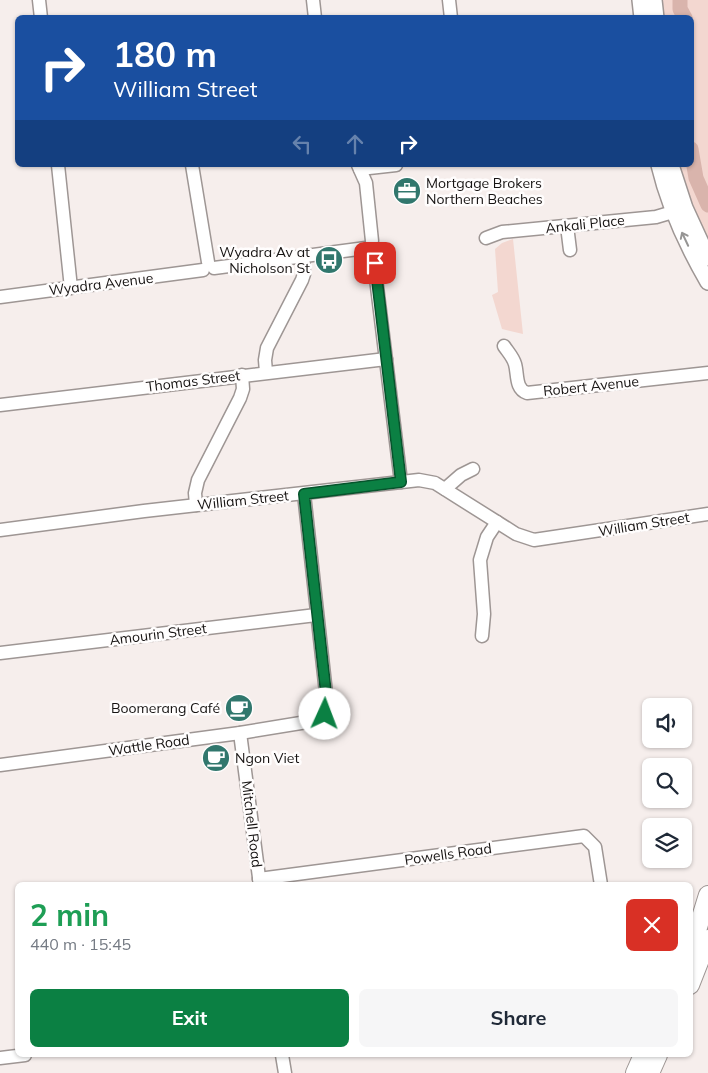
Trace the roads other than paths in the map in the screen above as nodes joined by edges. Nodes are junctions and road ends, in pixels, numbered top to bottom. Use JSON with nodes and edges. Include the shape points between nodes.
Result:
{"nodes":[{"id":1,"x":39,"y":0,"type":"edge"},
{"id":2,"x":312,"y":0,"type":"edge"},
{"id":3,"x":449,"y":0,"type":"edge"},
{"id":4,"x":640,"y":0,"type":"edge"},
{"id":5,"x":654,"y":0,"type":"edge"},
{"id":6,"x":41,"y":15,"type":"edge"},
{"id":7,"x":314,"y":15,"type":"edge"},
{"id":8,"x":451,"y":15,"type":"edge"},
{"id":9,"x":642,"y":15,"type":"edge"},
{"id":10,"x":656,"y":15,"type":"edge"},
{"id":11,"x":58,"y":167,"type":"edge"},
{"id":12,"x":192,"y":167,"type":"edge"},
{"id":13,"x":359,"y":167,"type":"edge"},
{"id":14,"x":660,"y":167,"type":"edge"},
{"id":15,"x":671,"y":167,"type":"edge"},
{"id":16,"x":679,"y":210,"type":"junction"},
{"id":17,"x":567,"y":226,"type":"junction"},
{"id":18,"x":486,"y":238,"type":"dead end"},
{"id":19,"x":370,"y":248,"type":"junction"},
{"id":20,"x":570,"y":250,"type":"dead end"},
{"id":21,"x":303,"y":257,"type":"junction"},
{"id":22,"x":708,"y":258,"type":"edge"},
{"id":23,"x":208,"y":267,"type":"junction"},
{"id":24,"x":708,"y":282,"type":"edge"},
{"id":25,"x":71,"y":288,"type":"junction"},
{"id":26,"x":0,"y":297,"type":"edge"},
{"id":27,"x":504,"y":346,"type":"dead end"},
{"id":28,"x":386,"y":358,"type":"junction"},
{"id":29,"x":266,"y":372,"type":"junction"},
{"id":30,"x":708,"y":374,"type":"edge"},
{"id":31,"x":242,"y":375,"type":"junction"},
{"id":32,"x":0,"y":404,"type":"edge"},
{"id":33,"x":473,"y":469,"type":"dead end"},
{"id":34,"x":401,"y":482,"type":"junction"},
{"id":35,"x":445,"y":489,"type":"junction"},
{"id":36,"x":304,"y":494,"type":"junction"},
{"id":37,"x":196,"y":505,"type":"junction"},
{"id":38,"x":708,"y":514,"type":"edge"},
{"id":39,"x":498,"y":522,"type":"junction"},
{"id":40,"x":0,"y":530,"type":"edge"},
{"id":41,"x":316,"y":615,"type":"junction"},
{"id":42,"x":482,"y":636,"type":"dead end"},
{"id":43,"x":0,"y":653,"type":"edge"},
{"id":44,"x":240,"y":733,"type":"junction"},
{"id":45,"x":0,"y":765,"type":"edge"},
{"id":46,"x":259,"y":882,"type":"edge"},
{"id":47,"x":601,"y":882,"type":"edge"},
{"id":48,"x":708,"y":895,"type":"edge"},
{"id":49,"x":708,"y":939,"type":"edge"},
{"id":50,"x":693,"y":943,"type":"edge"},
{"id":51,"x":693,"y":977,"type":"edge"},
{"id":52,"x":15,"y":1056,"type":"edge"},
{"id":53,"x":282,"y":1057,"type":"edge"},
{"id":54,"x":642,"y":1057,"type":"edge"},
{"id":55,"x":657,"y":1057,"type":"edge"},
{"id":56,"x":0,"y":1058,"type":"edge"},
{"id":57,"x":285,"y":1073,"type":"edge"},
{"id":58,"x":635,"y":1073,"type":"edge"},
{"id":59,"x":650,"y":1073,"type":"edge"}],
"edges":[{"from":1,"to":6,"type":"street"},
{"from":2,"to":7,"type":"street"},
{"from":3,"to":8,"type":"street"},
{"from":4,"to":9,"type":"main road"},
{"from":5,"to":10,"type":"main road"},
{"from":11,"to":25,"type":"street"},
{"from":12,"to":23,"type":"street"},
{"from":13,"to":19,"type":"street","via":[[366,183]]},
{"from":14,"to":16,"type":"main road"},
{"from":15,"to":16,"type":"main road"},
{"from":16,"to":17,"type":"street","name":"Ankali Place","via":[[656,217]]},
{"from":16,"to":22,"type":"main road"},
{"from":24,"to":16,"type":"main road","one_way":true,"via":[[690,251]]},
{"from":17,"to":18,"type":"street","name":"Ankali Place","via":[[502,232]]},
{"from":17,"to":20,"type":"street"},
{"from":19,"to":21,"type":"street","name":"Wyadra Avenue"},
{"from":19,"to":28,"type":"street"},
{"from":21,"to":23,"type":"street","name":"Wyadra Avenue"},
{"from":21,"to":29,"type":"street","via":[[302,280],[267,348]]},
{"from":23,"to":25,"type":"street","name":"Wyadra Avenue"},
{"from":25,"to":26,"type":"street","name":"Wyadra Avenue"},
{"from":27,"to":30,"type":"street","name":"Robert Avenue","via":[[515,362],[520,387],[525,392]]},
{"from":28,"to":29,"type":"street","name":"Thomas Street"},
{"from":28,"to":34,"type":"street"},
{"from":29,"to":31,"type":"street","name":"Thomas Street"},
{"from":31,"to":32,"type":"street","name":"Thomas Street"},
{"from":31,"to":37,"type":"street","via":[[240,398],[198,480]]},
{"from":33,"to":35,"type":"street"},
{"from":34,"to":35,"type":"street","name":"William Street","via":[[424,480]]},
{"from":34,"to":36,"type":"street","name":"William Street"},
{"from":35,"to":39,"type":"street","name":"William Street"},
{"from":36,"to":37,"type":"street","name":"William Street"},
{"from":36,"to":41,"type":"street"},
{"from":37,"to":40,"type":"street","name":"William Street"},
{"from":38,"to":39,"type":"street","name":"William Street","via":[[541,540],[528,539]]},
{"from":39,"to":42,"type":"street","via":[[487,537],[480,560],[484,614]]},
{"from":41,"to":43,"type":"street","name":"Amourin Street"},
{"from":41,"to":44,"type":"street","name":"Wattle Road","via":[[327,702],[325,714],[313,722]]},
{"from":44,"to":45,"type":"street","name":"Wattle Road"},
{"from":44,"to":46,"type":"street","name":"Mitchell Road"},
{"from":46,"to":47,"type":"street","name":"Powells Road","via":[[584,836],[595,847]]},
{"from":48,"to":50,"type":"highway"},
{"from":49,"to":51,"type":"highway"},
{"from":52,"to":56,"type":"street"},
{"from":53,"to":57,"type":"street"},
{"from":54,"to":58,"type":"highway"},
{"from":55,"to":59,"type":"highway"}]}
